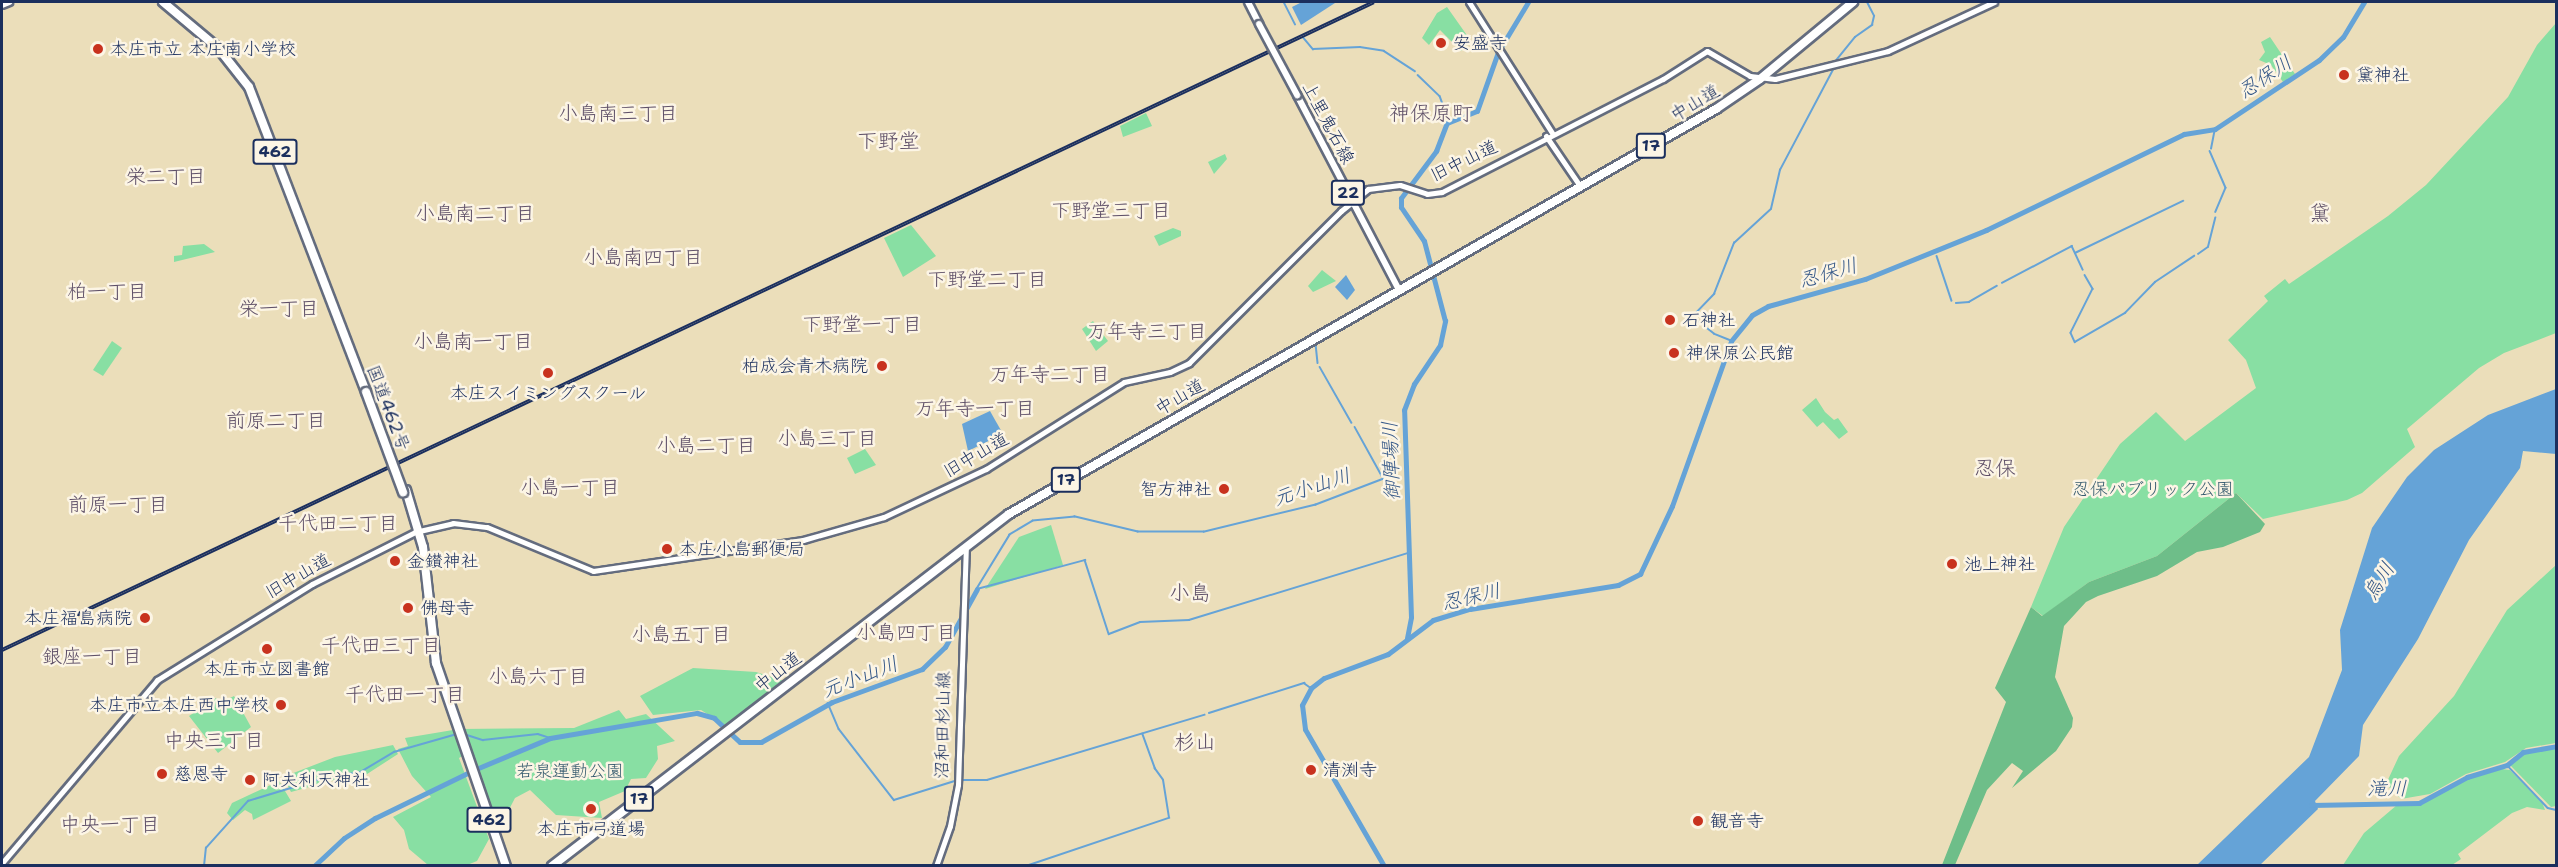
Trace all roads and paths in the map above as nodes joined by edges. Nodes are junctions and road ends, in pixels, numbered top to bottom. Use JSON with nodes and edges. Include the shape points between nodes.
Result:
{"nodes":[{"id":1,"x":9,"y":2,"type":"edge"},
{"id":2,"x":163,"y":2,"type":"edge"},
{"id":3,"x":170,"y":2,"type":"edge"},
{"id":4,"x":1248,"y":2,"type":"edge"},
{"id":5,"x":1469,"y":2,"type":"edge"},
{"id":6,"x":1853,"y":2,"type":"edge"},
{"id":7,"x":1994,"y":2,"type":"edge"},
{"id":8,"x":2,"y":5,"type":"edge"},
{"id":9,"x":1760,"y":79,"type":"junction"},
{"id":10,"x":1549,"y":135,"type":"junction"},
{"id":11,"x":1580,"y":186,"type":"junction"},
{"id":12,"x":1352,"y":201,"type":"junction"},
{"id":13,"x":1398,"y":290,"type":"junction"},
{"id":14,"x":367,"y":392,"type":"junction"},
{"id":15,"x":418,"y":531,"type":"junction"},
{"id":16,"x":967,"y":546,"type":"junction"},
{"id":17,"x":2,"y":863,"type":"edge"},
{"id":18,"x":504,"y":866,"type":"edge"},
{"id":19,"x":552,"y":866,"type":"edge"},
{"id":20,"x":936,"y":866,"type":"edge"}],
"edges":[{"from":1,"to":8,"type":"main road"},
{"from":2,"to":14,"type":"highway","name":"国道462号","number":"462","via":[[219,49],[249,87]]},
{"from":3,"to":14,"type":"highway","name":"国道462号","number":"462","via":[[232,58],[259,99]]},
{"from":4,"to":12,"type":"main road","name":"上里鬼石線","number":"22","bridge":true},
{"from":5,"to":10,"type":"main road"},
{"from":6,"to":9,"type":"highway","name":"中山道","number":"17"},
{"from":7,"to":9,"type":"main road","via":[[1894,49],[1775,80]]},
{"from":9,"to":10,"type":"main road","name":"旧中山道","via":[[1707,51],[1657,82]]},
{"from":9,"to":11,"type":"highway","name":"中山道","number":"17","via":[[1716,109]]},
{"from":10,"to":11,"type":"main road"},
{"from":10,"to":12,"type":"main road","name":"旧中山道","via":[[1442,192],[1427,194],[1406,186],[1377,186]]},
{"from":11,"to":13,"type":"highway","name":"中山道","number":"17"},
{"from":12,"to":13,"type":"main road","name":"上里鬼石線","number":"22"},
{"from":12,"to":15,"type":"main road","name":"旧中山道","via":[[1189,363],[1170,372],[1124,382],[986,469],[884,518],[803,540],[593,571],[487,527],[453,523]]},
{"from":13,"to":16,"type":"highway","name":"中山道","number":"17","via":[[1038,495]]},
{"from":14,"to":15,"type":"highway","name":"国道462号","number":"462","bridge":true},
{"from":15,"to":17,"type":"main road","name":"旧中山道","via":[[312,584],[156,680]]},
{"from":15,"to":18,"type":"highway","name":"国道462号","number":"462","via":[[434,659]]},
{"from":16,"to":19,"type":"highway","name":"中山道","number":"17"},
{"from":16,"to":20,"type":"main road","name":"沼和田杉山線","via":[[958,785]]}]}
